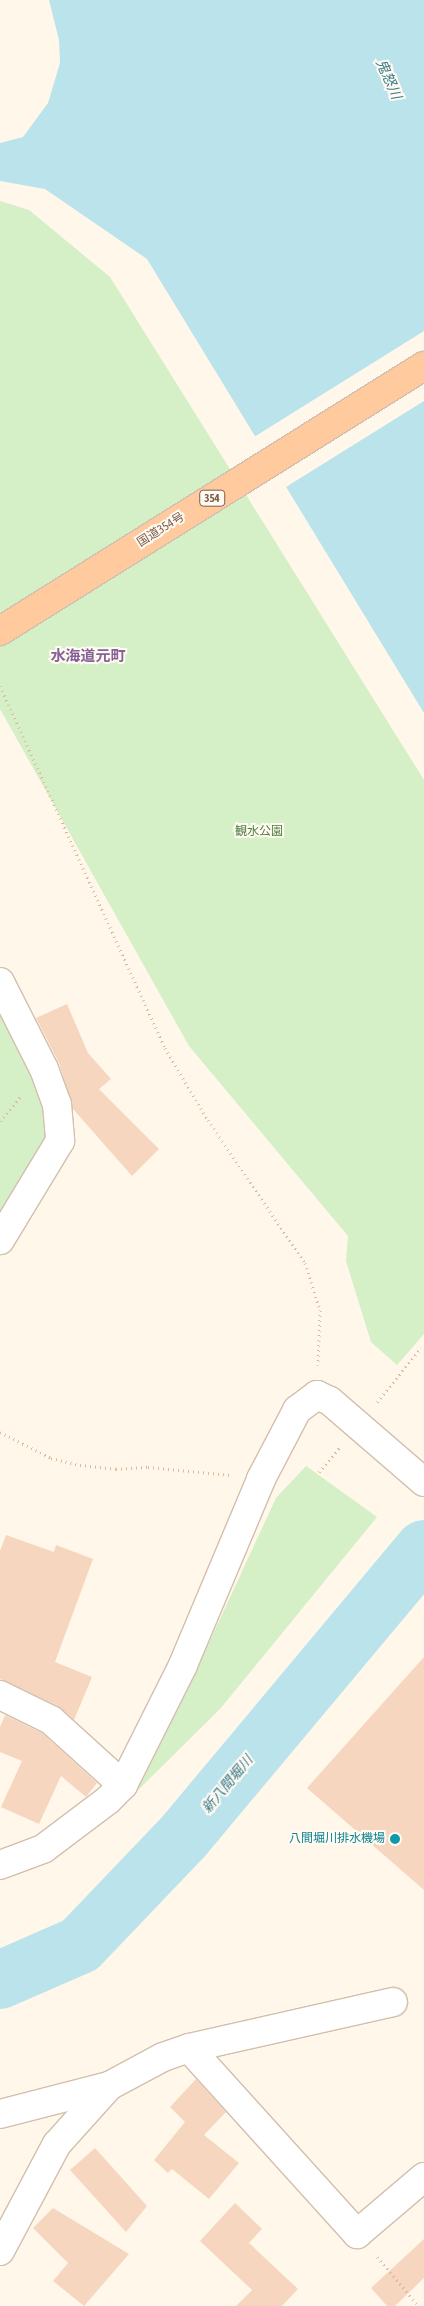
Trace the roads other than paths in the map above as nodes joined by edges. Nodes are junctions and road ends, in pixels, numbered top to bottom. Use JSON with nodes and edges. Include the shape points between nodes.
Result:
{"nodes":[{"id":1,"x":424,"y":366,"type":"edge"},
{"id":2,"x":0,"y":630,"type":"edge"},
{"id":3,"x":0,"y":982,"type":"edge"},
{"id":4,"x":0,"y":1240,"type":"edge"},
{"id":5,"x":424,"y":1482,"type":"edge"},
{"id":6,"x":0,"y":1695,"type":"edge"},
{"id":7,"x":123,"y":1785,"type":"junction"},
{"id":8,"x":0,"y":1865,"type":"edge"},
{"id":9,"x":393,"y":2002,"type":"dead end"},
{"id":10,"x":189,"y":2048,"type":"junction"},
{"id":11,"x":109,"y":2086,"type":"junction"},
{"id":12,"x":0,"y":2114,"type":"edge"},
{"id":13,"x":424,"y":2177,"type":"edge"},
{"id":14,"x":0,"y":2251,"type":"edge"}],
"edges":[{"from":1,"to":2,"type":"highway","name":"国道354号","number":"354"},
{"from":3,"to":4,"type":"street","via":[[54,1096],[60,1141]]},
{"from":5,"to":7,"type":"street","via":[[360,1424],[317,1395],[297,1410],[261,1479],[184,1665]]},
{"from":6,"to":7,"type":"street","via":[[51,1720]]},
{"from":7,"to":8,"type":"street","via":[[43,1849]]},
{"from":9,"to":10,"type":"street"},
{"from":10,"to":11,"type":"street","via":[[163,2057]]},
{"from":10,"to":13,"type":"street","via":[[357,2234]]},
{"from":11,"to":12,"type":"street"},
{"from":11,"to":14,"type":"street","via":[[57,2144]]}]}
